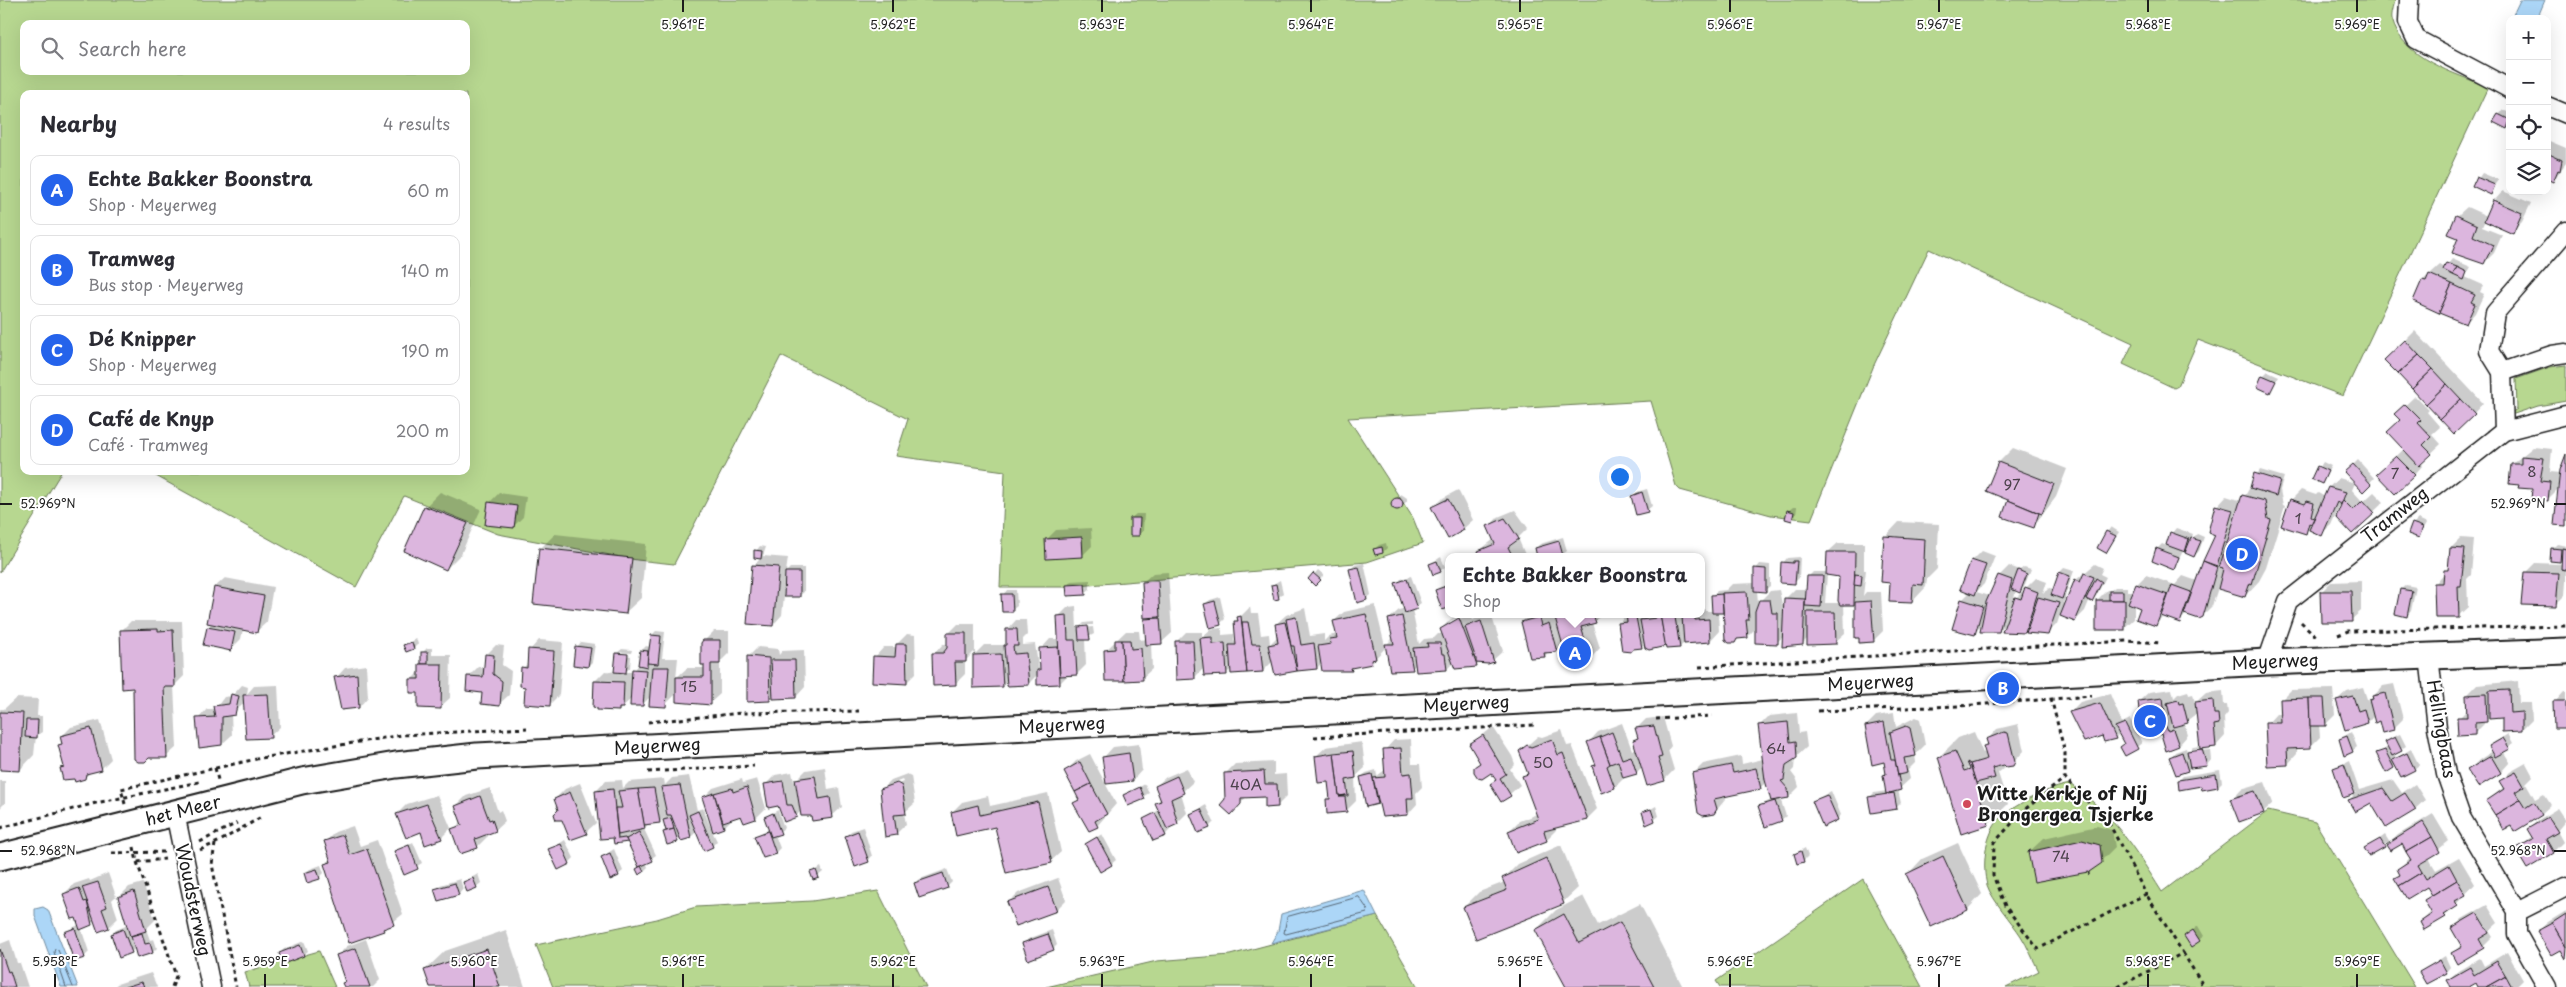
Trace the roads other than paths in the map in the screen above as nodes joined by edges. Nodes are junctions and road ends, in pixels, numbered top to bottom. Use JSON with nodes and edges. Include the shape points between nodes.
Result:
{"nodes":[{"id":1,"x":2409,"y":0,"type":"edge"},
{"id":2,"x":2506,"y":87,"type":"edge"},
{"id":3,"x":2551,"y":108,"type":"edge"},
{"id":4,"x":2566,"y":114,"type":"edge"},
{"id":5,"x":2566,"y":231,"type":"edge"},
{"id":6,"x":2566,"y":353,"type":"edge"},
{"id":7,"x":2502,"y":372,"type":"junction"},
{"id":8,"x":2566,"y":415,"type":"edge"},
{"id":9,"x":2504,"y":431,"type":"junction"},
{"id":10,"x":2566,"y":651,"type":"edge"},
{"id":11,"x":2429,"y":656,"type":"junction"},
{"id":12,"x":2266,"y":662,"type":"junction"},
{"id":13,"x":366,"y":769,"type":"joint"},
{"id":14,"x":175,"y":813,"type":"junction"},
{"id":15,"x":0,"y":857,"type":"edge"},
{"id":16,"x":2566,"y":887,"type":"edge"},
{"id":17,"x":2517,"y":912,"type":"junction"},
{"id":18,"x":211,"y":987,"type":"edge"},
{"id":19,"x":2547,"y":987,"type":"edge"}],
"edges":[{"from":1,"to":2,"type":"street","via":[[2408,22],[2416,39]]},
{"from":3,"to":4,"type":"street"},
{"from":5,"to":7,"type":"street","via":[[2496,313],[2489,351]]},
{"from":6,"to":7,"type":"street"},
{"from":7,"to":9,"type":"street"},
{"from":8,"to":9,"type":"street","name":"Tramweg"},
{"from":9,"to":12,"type":"street","name":"Tramweg","via":[[2288,601]]},
{"from":10,"to":11,"type":"main road","name":"Meyerweg"},
{"from":11,"to":12,"type":"main road","name":"Meyerweg"},
{"from":11,"to":17,"type":"street","name":"Hellingbaas","via":[[2446,774],[2461,816]]},
{"from":12,"to":13,"type":"main road","name":"Meyerweg","via":[[477,756]]},
{"from":13,"to":14,"type":"main road","name":"het Meer","via":[[302,781]]},
{"from":14,"to":15,"type":"main road","name":"het Meer"},
{"from":14,"to":18,"type":"street","name":"Woudsterweg"},
{"from":16,"to":17,"type":"street"},
{"from":17,"to":19,"type":"street","name":"Hellingbaas","via":[[2517,934]]}]}
